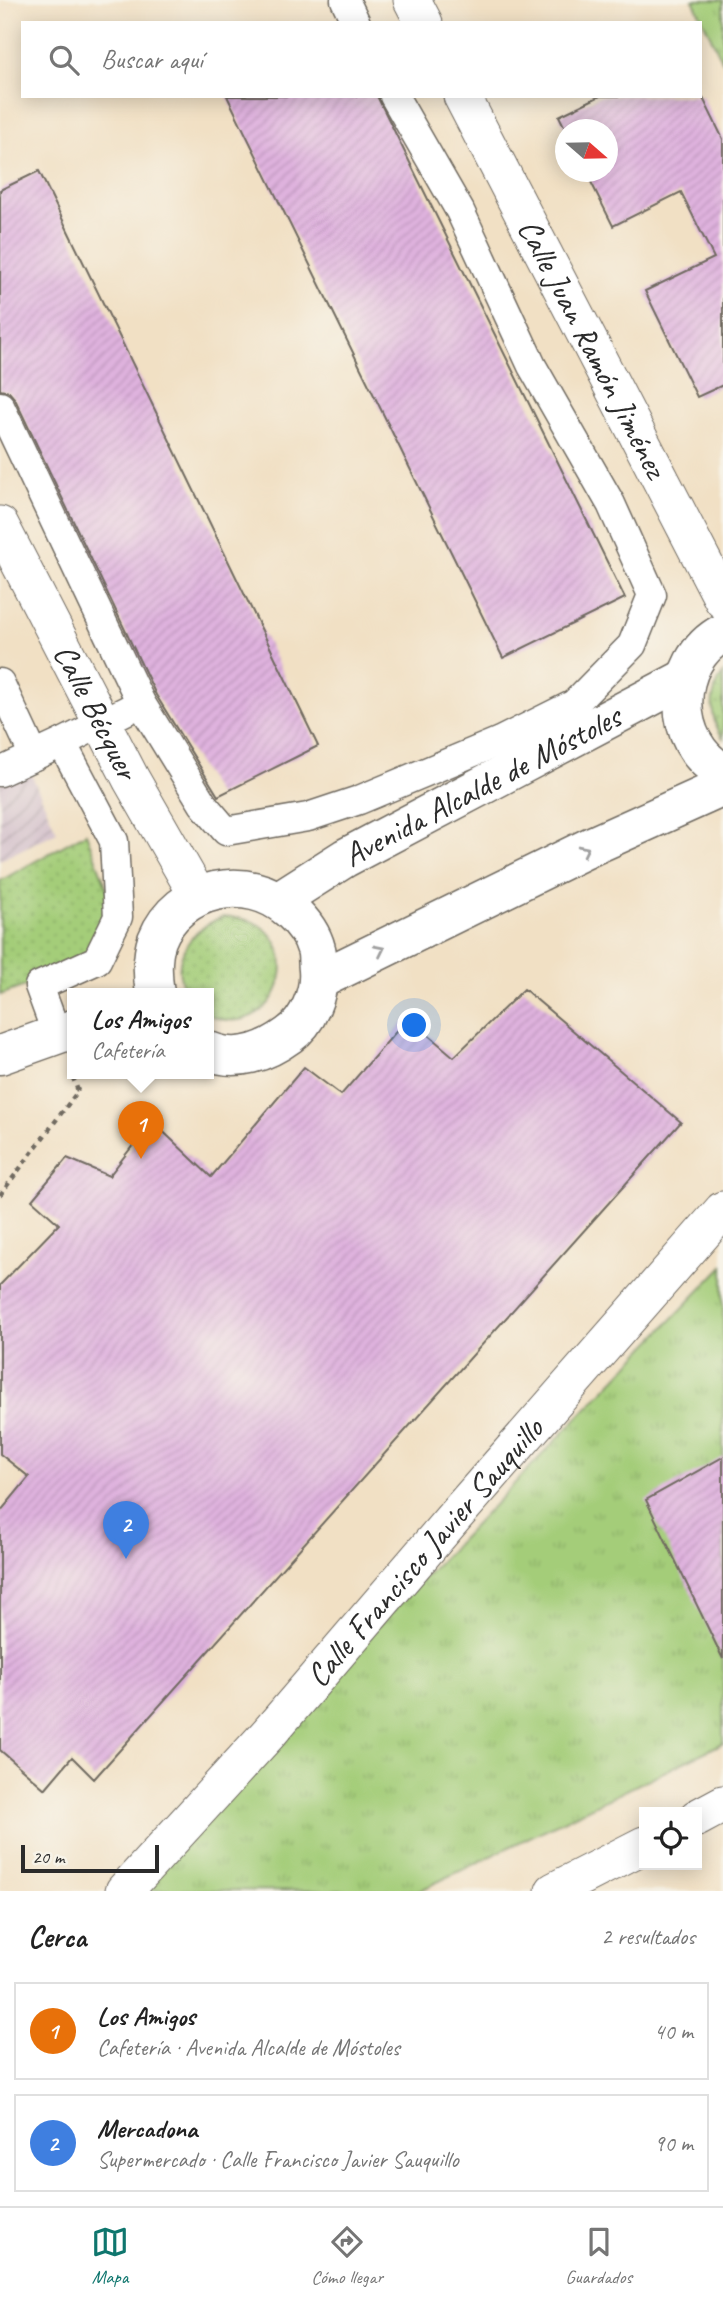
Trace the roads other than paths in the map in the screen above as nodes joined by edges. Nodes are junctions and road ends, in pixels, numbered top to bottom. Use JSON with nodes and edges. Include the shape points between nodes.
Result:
{"nodes":[{"id":1,"x":345,"y":0,"type":"edge"},
{"id":2,"x":412,"y":0,"type":"edge"},
{"id":3,"x":355,"y":21,"type":"edge"},
{"id":4,"x":423,"y":21,"type":"edge"},
{"id":5,"x":395,"y":98,"type":"edge"},
{"id":6,"x":463,"y":98,"type":"edge"},
{"id":7,"x":0,"y":406,"type":"edge"},
{"id":8,"x":0,"y":525,"type":"edge"},
{"id":9,"x":723,"y":600,"type":"edge"},
{"id":10,"x":723,"y":633,"type":"edge"},
{"id":11,"x":686,"y":678,"type":"junction"},
{"id":12,"x":0,"y":683,"type":"edge"},
{"id":13,"x":141,"y":703,"type":"junction"},
{"id":14,"x":102,"y":722,"type":"junction"},
{"id":15,"x":62,"y":743,"type":"junction"},
{"id":16,"x":34,"y":756,"type":"junction"},
{"id":17,"x":0,"y":772,"type":"edge"},
{"id":18,"x":723,"y":772,"type":"edge"},
{"id":19,"x":723,"y":787,"type":"edge"},
{"id":20,"x":198,"y":896,"type":"junction"},
{"id":21,"x":279,"y":900,"type":"junction"},
{"id":22,"x":319,"y":980,"type":"junction"},
{"id":23,"x":154,"y":988,"type":"edge"},
{"id":24,"x":65,"y":1032,"type":"edge"},
{"id":25,"x":214,"y":1053,"type":"edge"},
{"id":26,"x":0,"y":1055,"type":"edge"},
{"id":27,"x":723,"y":1210,"type":"edge"},
{"id":28,"x":723,"y":1804,"type":"edge"},
{"id":29,"x":702,"y":1815,"type":"edge"},
{"id":30,"x":639,"y":1848,"type":"edge"},
{"id":31,"x":124,"y":1891,"type":"edge"},
{"id":32,"x":554,"y":1891,"type":"edge"}],
"edges":[{"from":1,"to":3,"type":"street"},
{"from":2,"to":4,"type":"street"},
{"from":5,"to":13,"type":"street","via":[[460,211],[532,366],[611,503],[652,595],[632,645],[574,704],[500,741],[308,817],[226,831],[203,804]]},
{"from":6,"to":9,"type":"street","name":"Calle Juan Ramón Jiménez"},
{"from":7,"to":13,"type":"street"},
{"from":8,"to":14,"type":"street","name":"Calle Bécquer"},
{"from":10,"to":11,"type":"street","via":[[697,656]]},
{"from":11,"to":18,"type":"street","via":[[682,703],[686,728],[698,750]]},
{"from":11,"to":21,"type":"street","name":"Avenida Alcalde de Móstoles","via":[[345,858]]},
{"from":12,"to":16,"type":"street"},
{"from":13,"to":14,"type":"street"},
{"from":14,"to":15,"type":"street"},
{"from":14,"to":20,"type":"street","name":"Calle Bécquer"},
{"from":15,"to":16,"type":"street"},
{"from":15,"to":24,"type":"street","via":[[114,841],[118,917],[97,960],[39,986]]},
{"from":16,"to":17,"type":"street"},
{"from":22,"to":19,"type":"street","one_way":true},
{"from":20,"to":21,"type":"street","via":[[225,888],[253,889]]},
{"from":20,"to":23,"type":"street","via":[[174,914],[157,940],[151,970]]},
{"from":21,"to":22,"type":"street","via":[[302,921],[316,949]]},
{"from":22,"to":25,"type":"street","via":[[311,1008],[296,1031],[272,1047],[246,1056]]},
{"from":24,"to":26,"type":"street"},
{"from":27,"to":31,"type":"street","name":"Calle Francisco Javier Sauquillo","via":[[268,1734]]},
{"from":28,"to":29,"type":"street"},
{"from":30,"to":32,"type":"street"}]}
